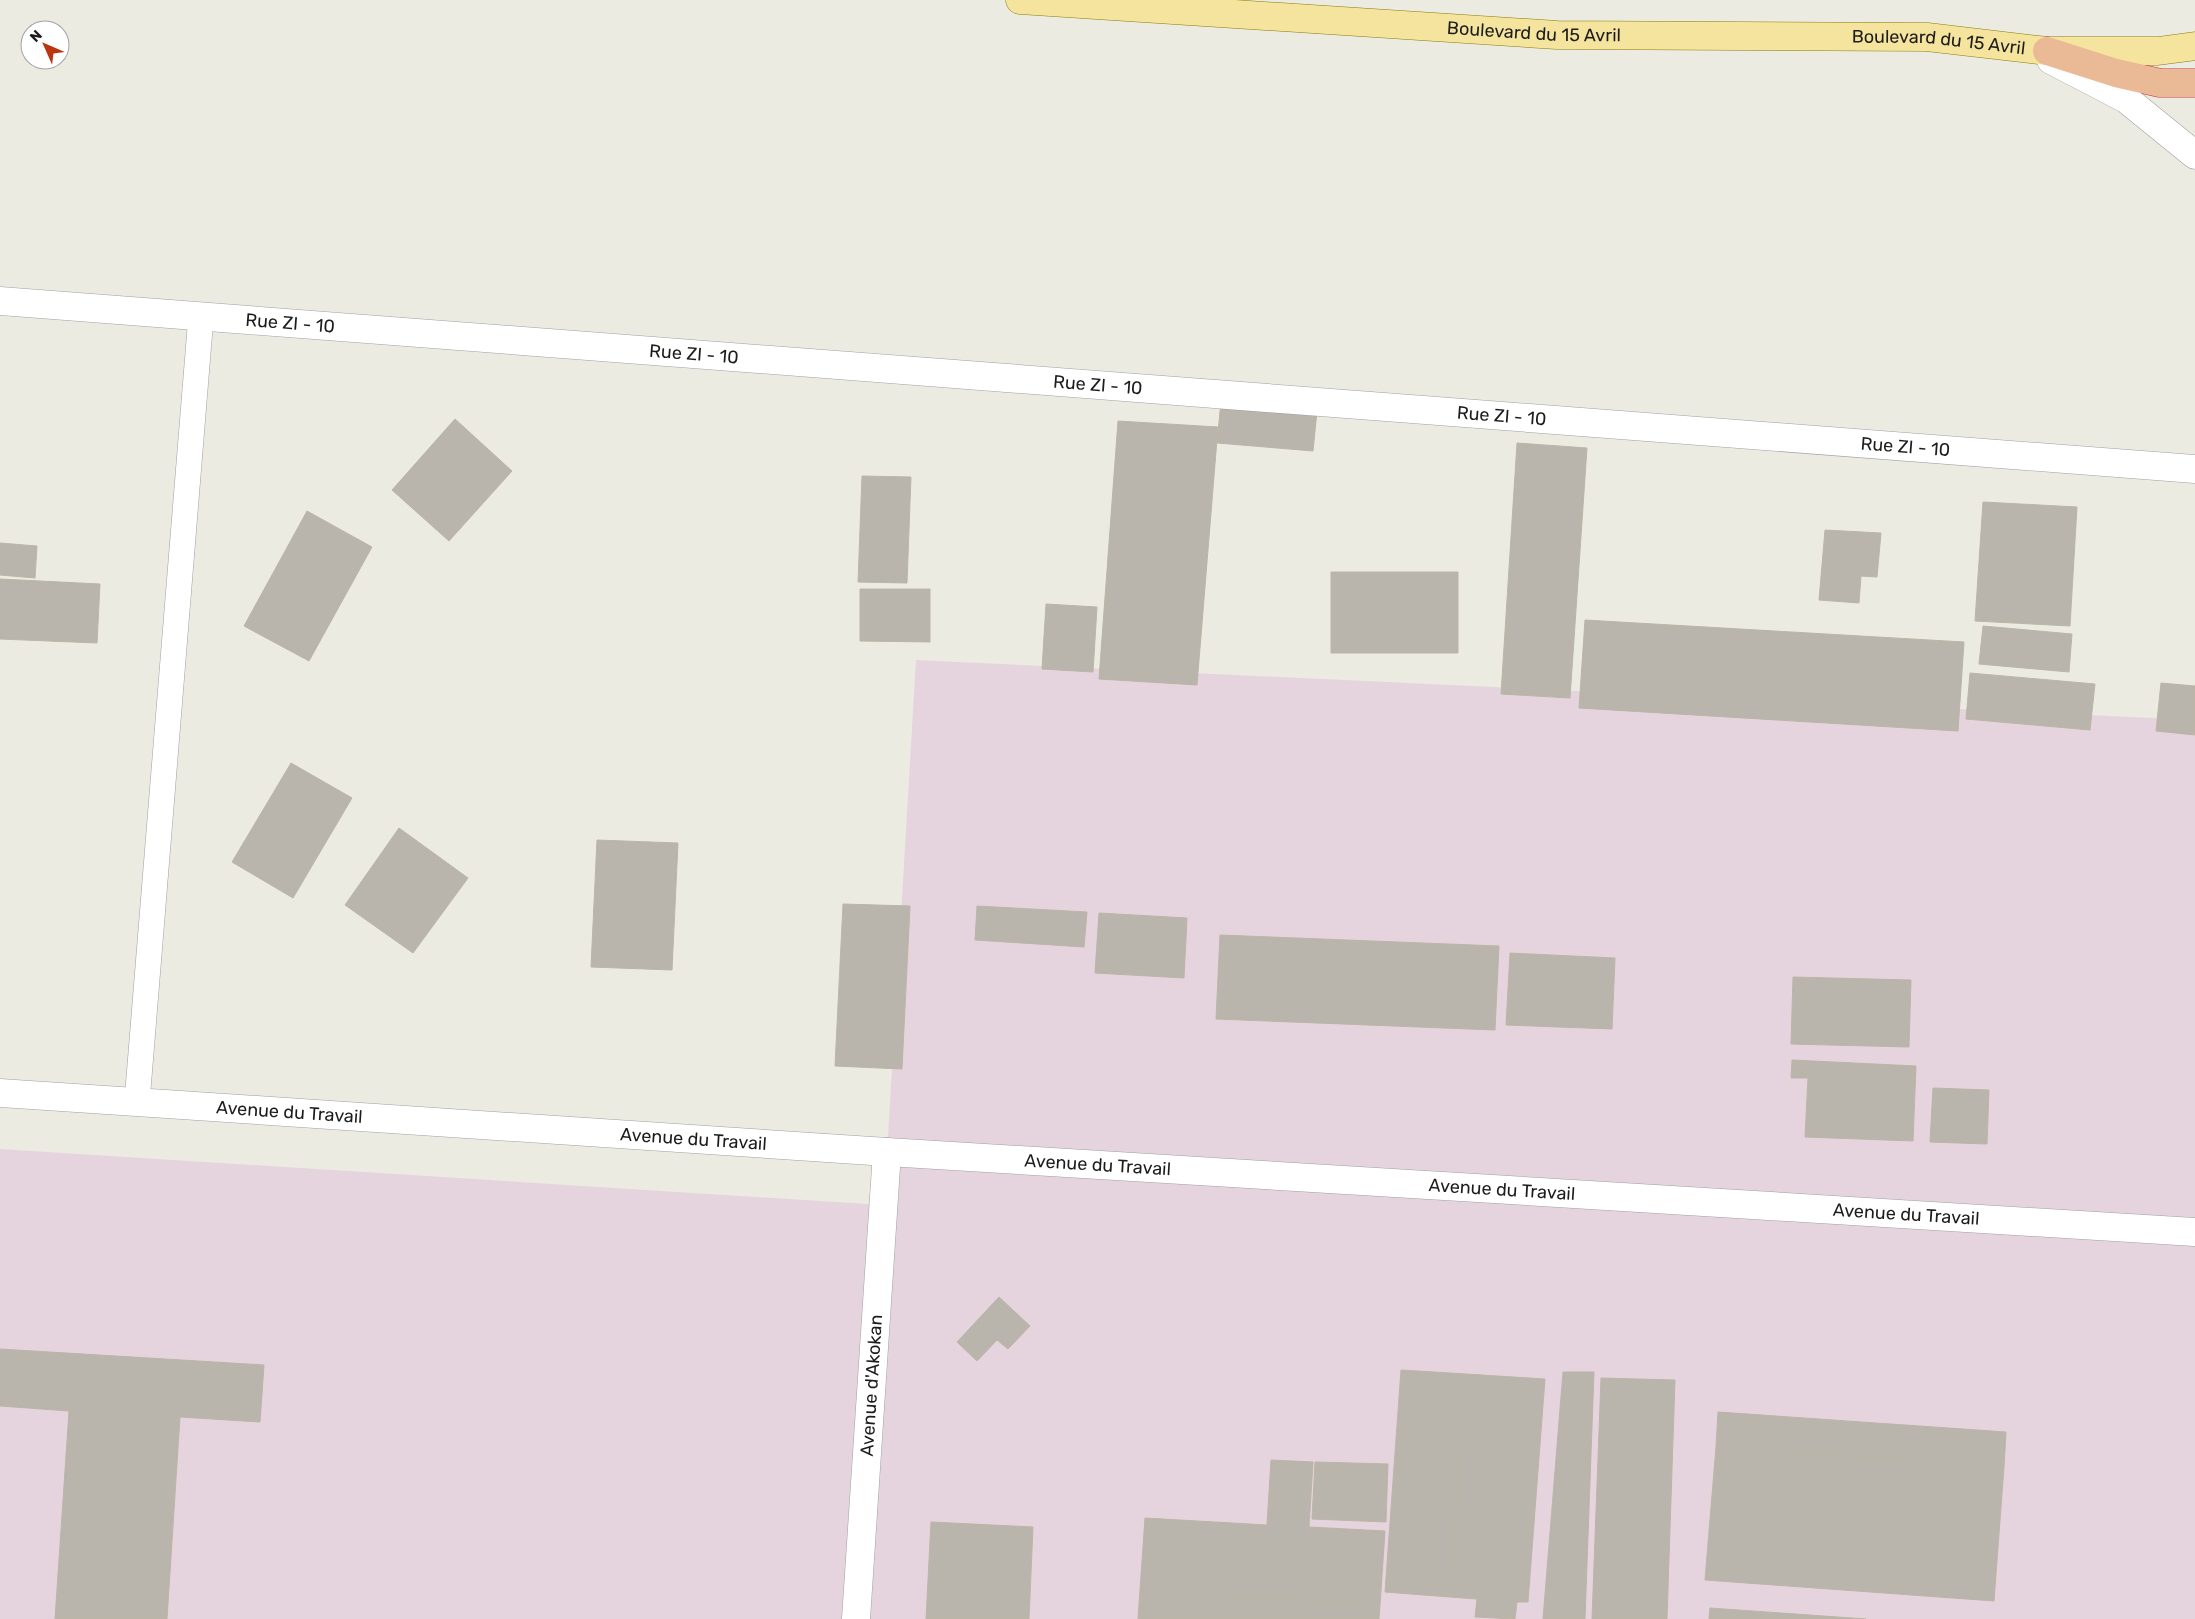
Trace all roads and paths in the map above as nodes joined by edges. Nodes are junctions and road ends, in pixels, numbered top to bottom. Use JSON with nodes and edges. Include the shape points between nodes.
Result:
{"nodes":[{"id":1,"x":1020,"y":0,"type":"edge"},
{"id":2,"x":2195,"y":46,"type":"edge"},
{"id":3,"x":2037,"y":49,"type":"junction"},
{"id":4,"x":2195,"y":82,"type":"edge"},
{"id":5,"x":2195,"y":155,"type":"edge"},
{"id":6,"x":0,"y":301,"type":"edge"},
{"id":7,"x":201,"y":316,"type":"junction"},
{"id":8,"x":2195,"y":469,"type":"edge"},
{"id":9,"x":0,"y":1093,"type":"edge"},
{"id":10,"x":138,"y":1102,"type":"junction"},
{"id":11,"x":887,"y":1152,"type":"junction"},
{"id":12,"x":2195,"y":1232,"type":"edge"},
{"id":13,"x":856,"y":1619,"type":"edge"}],
"edges":[{"from":1,"to":3,"type":"main road","name":"Boulevard du 15 Avril","via":[[1557,35],[1927,37]]},
{"from":2,"to":3,"type":"main road","name":"Boulevard du 15 Avril","via":[[2158,51]]},
{"from":3,"to":4,"type":"highway","via":[[2152,81]]},
{"from":3,"to":5,"type":"street","via":[[2126,99]]},
{"from":6,"to":7,"type":"street","name":"Rue ZI - 10"},
{"from":7,"to":8,"type":"street","name":"Rue ZI - 10"},
{"from":7,"to":10,"type":"lane"},
{"from":9,"to":10,"type":"street","name":"Avenue du Travail"},
{"from":10,"to":11,"type":"street","name":"Avenue du Travail"},
{"from":11,"to":12,"type":"street","name":"Avenue du Travail"},
{"from":11,"to":13,"type":"street","name":"Avenue d'Akokan"}]}
